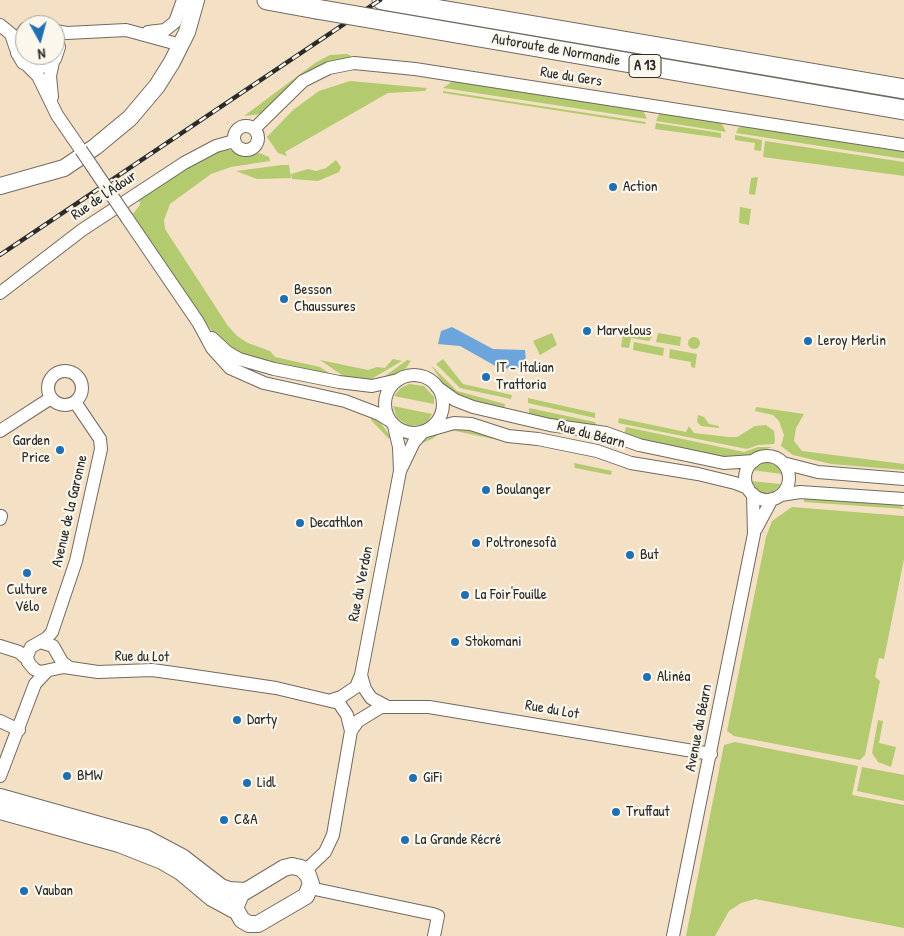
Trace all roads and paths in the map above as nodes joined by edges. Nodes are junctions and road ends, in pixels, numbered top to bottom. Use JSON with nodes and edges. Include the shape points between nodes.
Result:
{"nodes":[{"id":1,"x":183,"y":0,"type":"edge"},
{"id":2,"x":196,"y":0,"type":"edge"},
{"id":3,"x":267,"y":0,"type":"edge"},
{"id":4,"x":382,"y":0,"type":"edge"},
{"id":5,"x":0,"y":25,"type":"edge"},
{"id":6,"x":65,"y":31,"type":"edge"},
{"id":7,"x":96,"y":31,"type":"junction"},
{"id":8,"x":138,"y":32,"type":"junction"},
{"id":9,"x":181,"y":45,"type":"junction"},
{"id":10,"x":65,"y":46,"type":"edge"},
{"id":11,"x":15,"y":47,"type":"edge"},
{"id":12,"x":46,"y":65,"type":"edge"},
{"id":13,"x":53,"y":65,"type":"edge"},
{"id":14,"x":28,"y":66,"type":"joint"},
{"id":15,"x":904,"y":89,"type":"edge"},
{"id":16,"x":54,"y":109,"type":"junction"},
{"id":17,"x":904,"y":110,"type":"edge"},
{"id":18,"x":130,"y":118,"type":"junction"},
{"id":19,"x":254,"y":129,"type":"junction"},
{"id":20,"x":234,"y":141,"type":"junction"},
{"id":21,"x":904,"y":145,"type":"edge"},
{"id":22,"x":0,"y":186,"type":"edge"},
{"id":23,"x":0,"y":193,"type":"edge"},
{"id":24,"x":0,"y":293,"type":"edge"},
{"id":25,"x":198,"y":322,"type":"junction"},
{"id":26,"x":398,"y":380,"type":"junction"},
{"id":27,"x":438,"y":387,"type":"junction"},
{"id":28,"x":51,"y":398,"type":"junction"},
{"id":29,"x":75,"y":402,"type":"junction"},
{"id":30,"x":392,"y":423,"type":"junction"},
{"id":31,"x":0,"y":431,"type":"edge"},
{"id":32,"x":425,"y":432,"type":"junction"},
{"id":33,"x":754,"y":461,"type":"junction"},
{"id":34,"x":783,"y":463,"type":"junction"},
{"id":35,"x":400,"y":471,"type":"junction"},
{"id":36,"x":904,"y":479,"type":"edge"},
{"id":37,"x":750,"y":491,"type":"junction"},
{"id":38,"x":777,"y":497,"type":"junction"},
{"id":39,"x":904,"y":499,"type":"edge"},
{"id":40,"x":754,"y":534,"type":"junction"},
{"id":41,"x":52,"y":632,"type":"junction"},
{"id":42,"x":0,"y":646,"type":"edge"},
{"id":43,"x":56,"y":650,"type":"junction"},
{"id":44,"x":33,"y":654,"type":"junction"},
{"id":45,"x":70,"y":668,"type":"junction"},
{"id":46,"x":49,"y":670,"type":"junction"},
{"id":47,"x":361,"y":675,"type":"junction"},
{"id":48,"x":35,"y":684,"type":"junction"},
{"id":49,"x":369,"y":696,"type":"junction"},
{"id":50,"x":347,"y":702,"type":"junction"},
{"id":51,"x":386,"y":706,"type":"junction"},
{"id":52,"x":366,"y":715,"type":"junction"},
{"id":53,"x":0,"y":721,"type":"edge"},
{"id":54,"x":19,"y":730,"type":"junction"},
{"id":55,"x":351,"y":731,"type":"junction"},
{"id":56,"x":711,"y":754,"type":"junction"},
{"id":57,"x":0,"y":776,"type":"edge"},
{"id":58,"x":4,"y":807,"type":"edge"},
{"id":59,"x":305,"y":871,"type":"junction"},
{"id":60,"x":310,"y":888,"type":"junction"},
{"id":61,"x":246,"y":890,"type":"junction"},
{"id":62,"x":268,"y":920,"type":"junction"},
{"id":63,"x":242,"y":923,"type":"edge"},
{"id":64,"x":674,"y":932,"type":"edge"},
{"id":65,"x":264,"y":936,"type":"edge"},
{"id":66,"x":434,"y":936,"type":"edge"}],
"edges":[{"from":1,"to":8,"type":"street","via":[[179,17],[171,27]]},
{"from":2,"to":9,"type":"main road"},
{"from":3,"to":17,"type":"highway","name":"Autoroute de Normandie","number":"A 13","bridge":true},
{"from":4,"to":15,"type":"highway","name":"Autoroute de Normandie","number":"A 13"},
{"from":5,"to":11,"type":"street","via":[[11,34]]},
{"from":6,"to":7,"type":"street"},
{"from":7,"to":8,"type":"street"},
{"from":7,"to":10,"type":"street","via":[[70,40]]},
{"from":8,"to":9,"type":"street"},
{"from":9,"to":18,"type":"main road","via":[[157,86]]},
{"from":12,"to":14,"type":"street","via":[[43,68]]},
{"from":13,"to":16,"type":"street","via":[[50,76]]},
{"from":14,"to":16,"type":"street","via":[[40,80]]},
{"from":16,"to":25,"type":"street","bridge":true},
{"from":18,"to":22,"type":"main road","via":[[64,168]]},
{"from":18,"to":23,"type":"main road","via":[[105,149],[69,173]]},
{"from":19,"to":20,"type":"street","via":[[247,125],[240,127]]},
{"from":19,"to":20,"type":"street","via":[[258,136],[254,147],[243,149]]},
{"from":19,"to":21,"type":"street","name":"Rue du Gers","via":[[303,80],[329,68],[354,63]]},
{"from":20,"to":24,"type":"street","name":"Rue de l'Adour","via":[[216,146],[184,163],[82,230]]},
{"from":25,"to":26,"type":"street","via":[[227,352],[245,362],[348,384],[377,386]]},
{"from":25,"to":30,"type":"street","via":[[218,357],[235,371],[264,383],[345,401],[379,414]]},
{"from":26,"to":27,"type":"street","via":[[418,375]]},
{"from":26,"to":30,"type":"street","via":[[390,387],[385,400],[386,413]]},
{"from":27,"to":32,"type":"street","via":[[443,400],[442,411],[438,421]]},
{"from":27,"to":33,"type":"street","name":"Rue du Béarn","via":[[464,404],[492,412],[606,433],[639,445],[724,463]]},
{"from":28,"to":29,"type":"street","via":[[60,404]]},
{"from":28,"to":29,"type":"street","via":[[48,382],[56,373],[67,371],[81,381],[82,392]]},
{"from":28,"to":31,"type":"street"},
{"from":29,"to":41,"type":"street","name":"Avenue de la Garonne","via":[[100,439],[101,449],[76,561]]},
{"from":30,"to":32,"type":"street","via":[[409,433]]},
{"from":30,"to":35,"type":"street","name":"Rue du Verdon","via":[[399,447]]},
{"from":32,"to":35,"type":"street","name":"Rue du Verdon","via":[[412,446]]},
{"from":32,"to":37,"type":"street","name":"Rue du Béarn","via":[[454,423],[471,424],[508,436],[597,451],[631,463],[698,474],[735,483]]},
{"from":33,"to":34,"type":"street","via":[[770,456]]},
{"from":33,"to":37,"type":"street","via":[[746,474]]},
{"from":34,"to":36,"type":"street","via":[[818,472]]},
{"from":34,"to":38,"type":"street","via":[[789,480]]},
{"from":35,"to":47,"type":"street","name":"Rue du Verdon"},
{"from":37,"to":38,"type":"street","via":[[762,499]]},
{"from":37,"to":40,"type":"street","name":"Avenue du Béarn"},
{"from":38,"to":39,"type":"street","via":[[800,492]]},
{"from":38,"to":40,"type":"street","name":"Avenue du Béarn"},
{"from":40,"to":56,"type":"street","name":"Avenue du Béarn"},
{"from":41,"to":43,"type":"street"},
{"from":41,"to":44,"type":"street"},
{"from":42,"to":44,"type":"street"},
{"from":43,"to":44,"type":"street","via":[[47,642]]},
{"from":43,"to":45,"type":"street","via":[[62,662]]},
{"from":43,"to":46,"type":"street","via":[[56,662]]},
{"from":44,"to":46,"type":"street","via":[[38,671]]},
{"from":44,"to":48,"type":"street"},
{"from":45,"to":46,"type":"street","name":"Rue du Lot"},
{"from":45,"to":50,"type":"street","name":"Rue du Lot","via":[[98,672],[162,672]]},
{"from":46,"to":48,"type":"street"},
{"from":47,"to":49,"type":"street"},
{"from":47,"to":50,"type":"street"},
{"from":48,"to":54,"type":"street"},
{"from":49,"to":50,"type":"street","via":[[361,690]]},
{"from":49,"to":51,"type":"street"},
{"from":49,"to":52,"type":"street","via":[[372,707]]},
{"from":50,"to":52,"type":"street","via":[[356,719]]},
{"from":50,"to":55,"type":"street"},
{"from":51,"to":52,"type":"street"},
{"from":51,"to":56,"type":"street","name":"Rue du Lot","via":[[466,711]]},
{"from":52,"to":55,"type":"street"},
{"from":53,"to":54,"type":"street"},
{"from":54,"to":57,"type":"street"},
{"from":55,"to":59,"type":"street","via":[[331,842]]},
{"from":56,"to":64,"type":"street","name":"Avenue du Béarn"},
{"from":57,"to":58,"type":"street"},
{"from":58,"to":61,"type":"main road","via":[[146,838],[182,856],[220,886],[229,890]]},
{"from":58,"to":63,"type":"main road","via":[[157,859],[181,872]]},
{"from":59,"to":60,"type":"main road"},
{"from":59,"to":61,"type":"main road","via":[[297,866],[287,867]]},
{"from":60,"to":62,"type":"main road","via":[[302,900]]},
{"from":60,"to":66,"type":"street","via":[[438,916]]},
{"from":61,"to":63,"type":"main road","via":[[238,897]]},
{"from":62,"to":63,"type":"main road","via":[[255,925]]},
{"from":62,"to":65,"type":"main road"}]}
